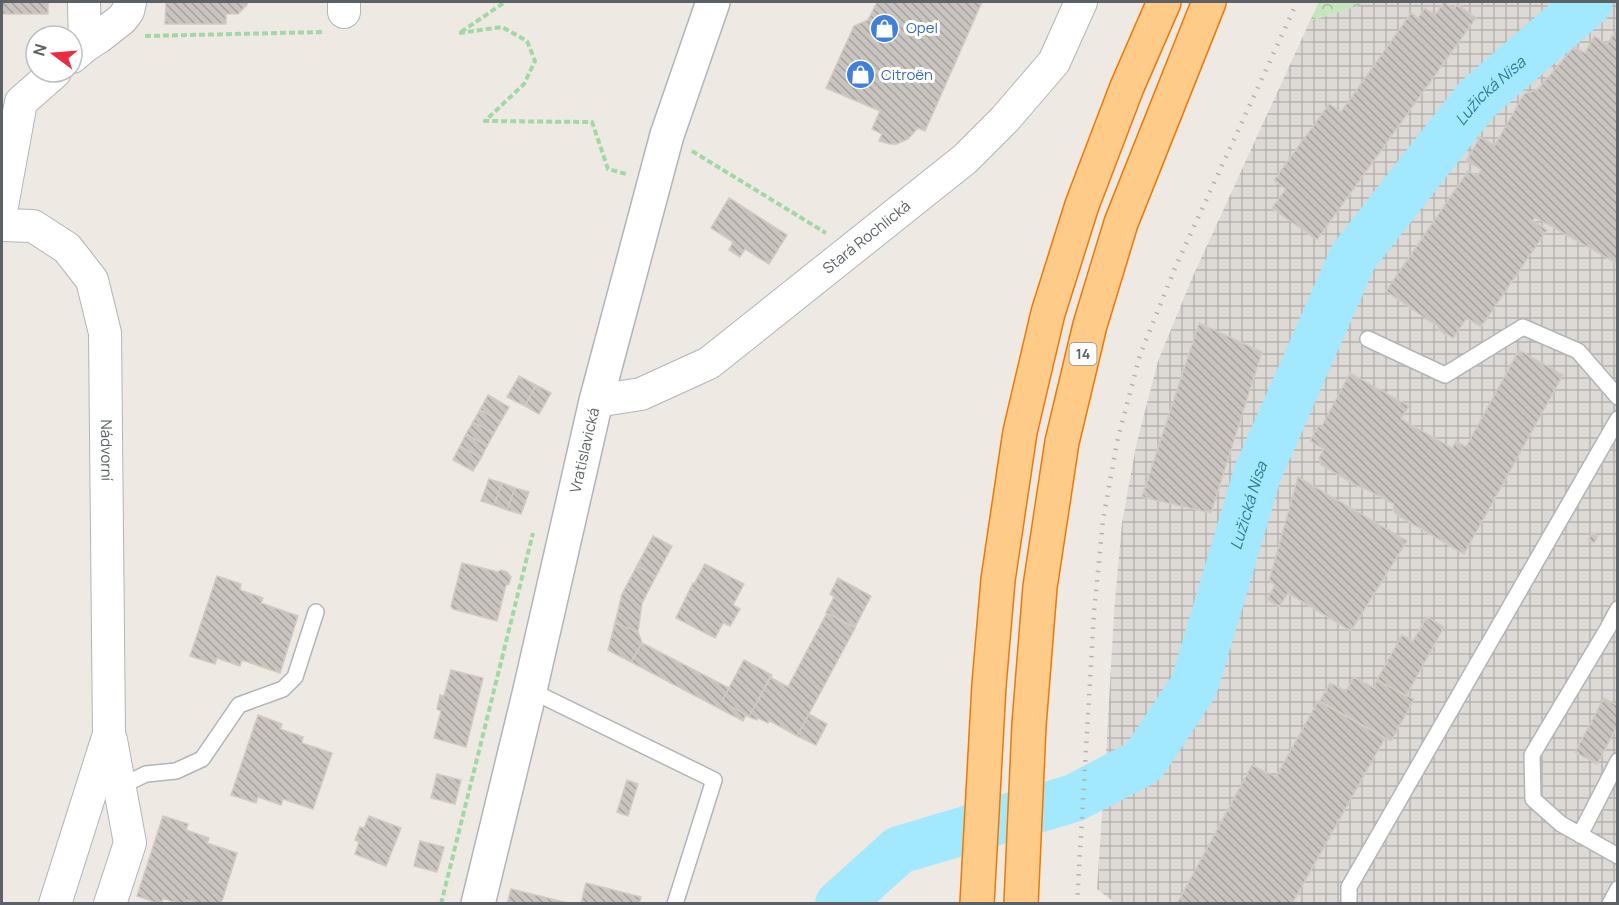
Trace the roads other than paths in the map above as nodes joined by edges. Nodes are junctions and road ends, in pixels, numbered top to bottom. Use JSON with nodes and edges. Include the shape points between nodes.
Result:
{"nodes":[{"id":1,"x":84,"y":2,"type":"edge"},
{"id":2,"x":130,"y":2,"type":"edge"},
{"id":3,"x":713,"y":2,"type":"edge"},
{"id":4,"x":1081,"y":2,"type":"edge"},
{"id":5,"x":1164,"y":2,"type":"edge"},
{"id":6,"x":1209,"y":2,"type":"edge"},
{"id":7,"x":85,"y":47,"type":"edge"},
{"id":8,"x":37,"y":84,"type":"edge"},
{"id":9,"x":11,"y":102,"type":"edge"},
{"id":10,"x":2,"y":206,"type":"edge"},
{"id":11,"x":2,"y":225,"type":"edge"},
{"id":12,"x":1368,"y":339,"type":"dead end"},
{"id":13,"x":1617,"y":397,"type":"edge"},
{"id":14,"x":596,"y":401,"type":"junction"},
{"id":15,"x":1617,"y":419,"type":"edge"},
{"id":16,"x":1617,"y":609,"type":"edge"},
{"id":17,"x":316,"y":612,"type":"dead end"},
{"id":18,"x":1613,"y":632,"type":"edge"},
{"id":19,"x":530,"y":690,"type":"junction"},
{"id":20,"x":110,"y":734,"type":"junction"},
{"id":21,"x":1617,"y":761,"type":"edge"},
{"id":22,"x":119,"y":787,"type":"junction"},
{"id":23,"x":1580,"y":835,"type":"junction"},
{"id":24,"x":1617,"y":856,"type":"edge"},
{"id":25,"x":1617,"y":890,"type":"edge"},
{"id":26,"x":1021,"y":897,"type":"edge"},
{"id":27,"x":55,"y":903,"type":"edge"},
{"id":28,"x":110,"y":903,"type":"edge"},
{"id":29,"x":478,"y":903,"type":"edge"},
{"id":30,"x":675,"y":903,"type":"edge"},
{"id":31,"x":977,"y":903,"type":"edge"},
{"id":32,"x":1349,"y":903,"type":"edge"},
{"id":33,"x":1610,"y":903,"type":"edge"}],
"edges":[{"from":1,"to":7,"type":"street"},
{"from":2,"to":7,"type":"street","via":[[122,19]]},
{"from":3,"to":14,"type":"street","name":"Vratislavická","via":[[667,135]]},
{"from":4,"to":14,"type":"street","name":"Stará Rochlická","via":[[1054,62],[965,159],[709,363],[641,394]]},
{"from":5,"to":31,"type":"highway","via":[[1082,205],[1048,313],[1020,432],[998,580]]},
{"from":6,"to":26,"type":"highway","number":"14","via":[[1121,223],[1090,325],[1062,442],[1040,587]]},
{"from":8,"to":9,"type":"street"},
{"from":9,"to":10,"type":"street"},
{"from":11,"to":20,"type":"street","name":"Nádvorní","via":[[33,226],[67,248],[92,280],[105,333]]},
{"from":12,"to":13,"type":"lane","via":[[1445,375],[1523,327],[1578,351]]},
{"from":14,"to":19,"type":"street","name":"Vratislavická"},
{"from":15,"to":32,"type":"lane","via":[[1349,887]]},
{"from":16,"to":18,"type":"lane"},
{"from":17,"to":22,"type":"lane","via":[[295,676],[283,689],[239,705],[202,759],[176,771],[146,774]]},
{"from":18,"to":23,"type":"lane","via":[[1532,755],[1533,799]]},
{"from":19,"to":29,"type":"street","name":"Vratislavická"},
{"from":19,"to":30,"type":"lane","via":[[714,780]]},
{"from":20,"to":22,"type":"street","name":"Nádvorní"},
{"from":20,"to":27,"type":"street","name":"Nádvorní"},
{"from":21,"to":23,"type":"lane"},
{"from":22,"to":28,"type":"street","name":"Nádvorní","via":[[130,843]]},
{"from":23,"to":24,"type":"lane"},
{"from":25,"to":33,"type":"lane"}]}
